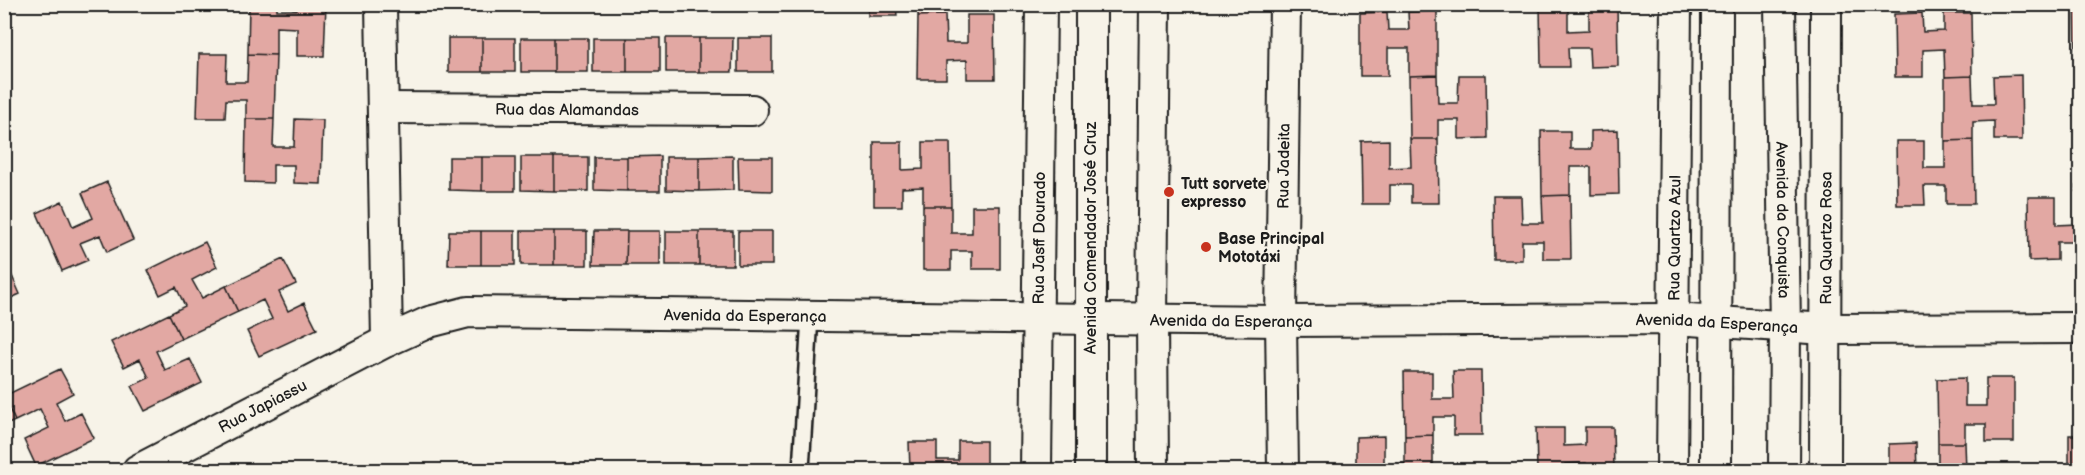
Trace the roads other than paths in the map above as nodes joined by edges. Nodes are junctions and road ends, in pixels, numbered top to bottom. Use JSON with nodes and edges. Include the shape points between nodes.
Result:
{"nodes":[{"id":1,"x":381,"y":4,"type":"edge"},
{"id":2,"x":1041,"y":4,"type":"edge"},
{"id":3,"x":1090,"y":4,"type":"edge"},
{"id":4,"x":1155,"y":4,"type":"edge"},
{"id":5,"x":1284,"y":4,"type":"edge"},
{"id":6,"x":1676,"y":4,"type":"edge"},
{"id":7,"x":1717,"y":4,"type":"edge"},
{"id":8,"x":1780,"y":4,"type":"edge"},
{"id":9,"x":1826,"y":4,"type":"edge"},
{"id":10,"x":383,"y":108,"type":"junction"},
{"id":11,"x":752,"y":110,"type":"dead end"},
{"id":12,"x":810,"y":316,"type":"junction"},
{"id":13,"x":1036,"y":318,"type":"junction"},
{"id":14,"x":1674,"y":319,"type":"junction"},
{"id":15,"x":1090,"y":320,"type":"junction"},
{"id":16,"x":1152,"y":320,"type":"junction"},
{"id":17,"x":1716,"y":320,"type":"junction"},
{"id":18,"x":1281,"y":321,"type":"junction"},
{"id":19,"x":1785,"y":328,"type":"junction"},
{"id":20,"x":2080,"y":328,"type":"edge"},
{"id":21,"x":1826,"y":329,"type":"junction"},
{"id":22,"x":387,"y":341,"type":"junction"},
{"id":23,"x":138,"y":471,"type":"edge"},
{"id":24,"x":801,"y":471,"type":"edge"},
{"id":25,"x":1036,"y":471,"type":"edge"},
{"id":26,"x":1091,"y":471,"type":"edge"},
{"id":27,"x":1153,"y":471,"type":"edge"},
{"id":28,"x":1283,"y":471,"type":"edge"},
{"id":29,"x":1672,"y":471,"type":"edge"},
{"id":30,"x":1716,"y":471,"type":"edge"},
{"id":31,"x":1784,"y":471,"type":"edge"},
{"id":32,"x":1825,"y":471,"type":"edge"}],
"edges":[{"from":1,"to":10,"type":"street"},
{"from":2,"to":13,"type":"street","name":"Rua Jasff Dourado"},
{"from":3,"to":15,"type":"street","name":"Avenida Comendador José Cruz"},
{"from":4,"to":16,"type":"street"},
{"from":5,"to":18,"type":"street","name":"Rua Jadeita"},
{"from":6,"to":14,"type":"street","name":"Rua Quartzo Azul"},
{"from":7,"to":17,"type":"street"},
{"from":8,"to":19,"type":"street","name":"Avenida da Conquista"},
{"from":9,"to":21,"type":"street","name":"Rua Quartzo Rosa"},
{"from":10,"to":11,"type":"street","name":"Rua das Alamandas"},
{"from":10,"to":22,"type":"street"},
{"from":12,"to":13,"type":"street","name":"Avenida da Esperança"},
{"from":12,"to":22,"type":"street","name":"Avenida da Esperança","via":[[468,312],[429,322]]},
{"from":12,"to":24,"type":"lane"},
{"from":13,"to":15,"type":"street","name":"Avenida da Esperança"},
{"from":13,"to":25,"type":"street","name":"Rua Jasff Dourado"},
{"from":14,"to":17,"type":"street","name":"Avenida da Esperança"},
{"from":14,"to":18,"type":"street","name":"Avenida da Esperança"},
{"from":14,"to":29,"type":"street","name":"Rua Quartzo Azul"},
{"from":15,"to":16,"type":"street","name":"Avenida da Esperança"},
{"from":15,"to":26,"type":"street","name":"Avenida Comendador José Cruz"},
{"from":16,"to":18,"type":"street","name":"Avenida da Esperança"},
{"from":16,"to":27,"type":"street"},
{"from":17,"to":19,"type":"street","name":"Avenida da Esperança"},
{"from":17,"to":30,"type":"street"},
{"from":18,"to":28,"type":"street","name":"Rua Jadeita"},
{"from":19,"to":21,"type":"street","name":"Avenida da Esperança"},
{"from":19,"to":31,"type":"street","name":"Avenida da Conquista"},
{"from":20,"to":21,"type":"street","name":"Avenida da Esperança"},
{"from":21,"to":32,"type":"street","name":"Rua Quartzo Rosa"},
{"from":22,"to":23,"type":"street","name":"Rua Japiassu"}]}
